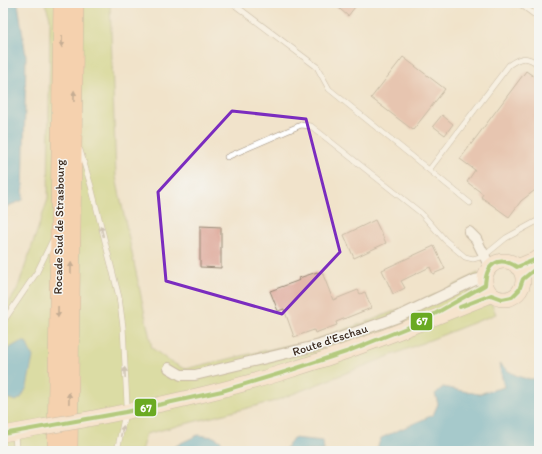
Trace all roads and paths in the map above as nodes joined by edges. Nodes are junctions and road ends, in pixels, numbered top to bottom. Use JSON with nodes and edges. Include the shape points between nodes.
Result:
{"nodes":[{"id":1,"x":62,"y":3,"type":"edge"},
{"id":2,"x":75,"y":3,"type":"edge"},
{"id":3,"x":232,"y":3,"type":"edge"},
{"id":4,"x":519,"y":3,"type":"edge"},
{"id":5,"x":539,"y":18,"type":"edge"},
{"id":6,"x":539,"y":65,"type":"edge"},
{"id":7,"x":74,"y":126,"type":"junction"},
{"id":8,"x":227,"y":157,"type":"dead end"},
{"id":9,"x":429,"y":170,"type":"junction"},
{"id":10,"x":470,"y":203,"type":"dead end"},
{"id":11,"x":60,"y":207,"type":"junction"},
{"id":12,"x":539,"y":220,"type":"edge"},
{"id":13,"x":468,"y":232,"type":"dead end"},
{"id":14,"x":539,"y":258,"type":"edge"},
{"id":15,"x":539,"y":266,"type":"edge"},
{"id":16,"x":520,"y":273,"type":"junction"},
{"id":17,"x":487,"y":276,"type":"junction"},
{"id":18,"x":3,"y":322,"type":"edge"},
{"id":19,"x":169,"y":368,"type":"dead end"},
{"id":20,"x":126,"y":412,"type":"junction"},
{"id":21,"x":9,"y":434,"type":"edge"},
{"id":22,"x":16,"y":451,"type":"edge"},
{"id":23,"x":56,"y":451,"type":"edge"},
{"id":24,"x":69,"y":451,"type":"edge"},
{"id":25,"x":117,"y":451,"type":"edge"}],
"edges":[{"from":1,"to":11,"type":"highway","name":"Rocade Sud de Strasbourg","one_way":true},
{"from":7,"to":2,"type":"highway","name":"Rocade Sud de Strasbourg","one_way":true},
{"from":3,"to":9,"type":"lane","via":[[317,67],[329,89]]},
{"from":4,"to":5,"type":"lane"},
{"from":6,"to":9,"type":"lane","via":[[531,59],[524,58],[509,65]]},
{"from":20,"to":7,"type":"lane","one_way":true,"via":[[119,297]]},
{"from":24,"to":7,"type":"highway","name":"Rocade Sud de Strasbourg","one_way":true},
{"from":8,"to":17,"type":"lane","via":[[301,125],[311,126],[421,213],[445,240],[465,257],[473,259]]},
{"from":9,"to":10,"type":"lane"},
{"from":11,"to":18,"type":"lane","via":[[50,248]]},
{"from":11,"to":23,"type":"highway","name":"Rocade Sud de Strasbourg","one_way":true},
{"from":12,"to":17,"type":"lane","via":[[506,238]]},
{"from":13,"to":17,"type":"street","via":[[476,239]]},
{"from":14,"to":16,"type":"main road"},
{"from":15,"to":16,"type":"main road"},
{"from":16,"to":17,"type":"main road","via":[[507,261],[495,263]]},
{"from":16,"to":17,"type":"main road","via":[[520,291],[515,296],[503,299],[497,298]]},
{"from":17,"to":19,"type":"street","name":"Route d'Eschau","via":[[398,317],[306,349],[195,375],[181,375]]},
{"from":17,"to":20,"type":"main road","name":"Route d'Eschau","via":[[419,323],[346,352],[222,391]]},
{"from":20,"to":21,"type":"main road","name":"Route d'Eschau","bridge":true},
{"from":25,"to":20,"type":"lane","one_way":true},
{"from":21,"to":22,"type":"lane"}]}
